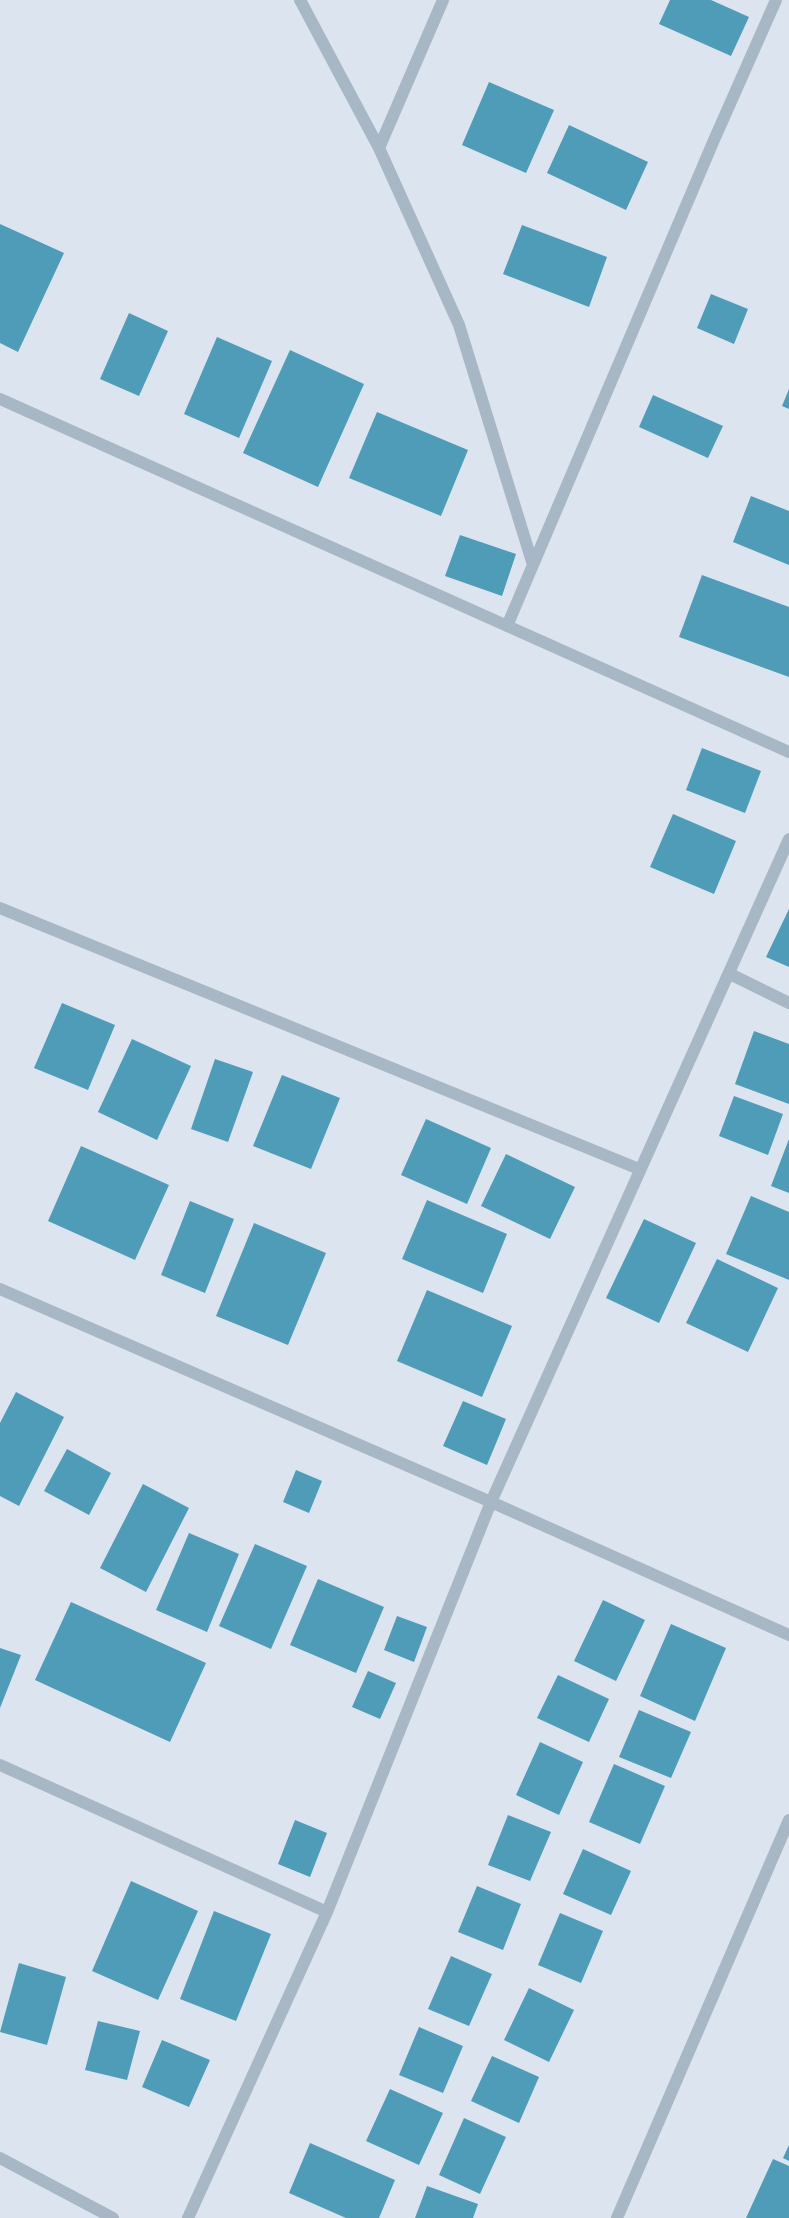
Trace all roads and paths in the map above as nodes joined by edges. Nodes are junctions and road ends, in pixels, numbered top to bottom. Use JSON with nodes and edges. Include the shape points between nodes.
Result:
{"nodes":[{"id":1,"x":300,"y":0,"type":"edge"},
{"id":2,"x":443,"y":0,"type":"edge"},
{"id":3,"x":776,"y":0,"type":"edge"},
{"id":4,"x":378,"y":148,"type":"junction"},
{"id":5,"x":0,"y":399,"type":"edge"},
{"id":6,"x":533,"y":565,"type":"junction"},
{"id":7,"x":507,"y":626,"type":"junction"},
{"id":8,"x":789,"y":752,"type":"edge"},
{"id":9,"x":789,"y":839,"type":"edge"},
{"id":10,"x":0,"y":908,"type":"edge"},
{"id":11,"x":730,"y":974,"type":"junction"},
{"id":12,"x":789,"y":1002,"type":"edge"},
{"id":13,"x":639,"y":1169,"type":"junction"},
{"id":14,"x":0,"y":1289,"type":"edge"},
{"id":15,"x":491,"y":1502,"type":"junction"},
{"id":16,"x":789,"y":1635,"type":"edge"},
{"id":17,"x":0,"y":1765,"type":"edge"},
{"id":18,"x":789,"y":1820,"type":"edge"},
{"id":19,"x":327,"y":1912,"type":"junction"},
{"id":20,"x":0,"y":2158,"type":"edge"},
{"id":21,"x":113,"y":2218,"type":"edge"},
{"id":22,"x":188,"y":2218,"type":"edge"},
{"id":23,"x":617,"y":2218,"type":"edge"}],
"edges":[{"from":1,"to":4,"type":"street"},
{"from":2,"to":4,"type":"street"},
{"from":3,"to":6,"type":"street"},
{"from":4,"to":6,"type":"street","via":[[459,325]]},
{"from":5,"to":7,"type":"street"},
{"from":6,"to":7,"type":"street"},
{"from":7,"to":8,"type":"street"},
{"from":9,"to":11,"type":"street"},
{"from":10,"to":13,"type":"street"},
{"from":11,"to":12,"type":"street"},
{"from":11,"to":13,"type":"street"},
{"from":13,"to":15,"type":"street"},
{"from":14,"to":15,"type":"street"},
{"from":15,"to":16,"type":"street"},
{"from":15,"to":19,"type":"street"},
{"from":17,"to":19,"type":"street"},
{"from":18,"to":23,"type":"street"},
{"from":19,"to":22,"type":"street"},
{"from":20,"to":21,"type":"street"}]}
